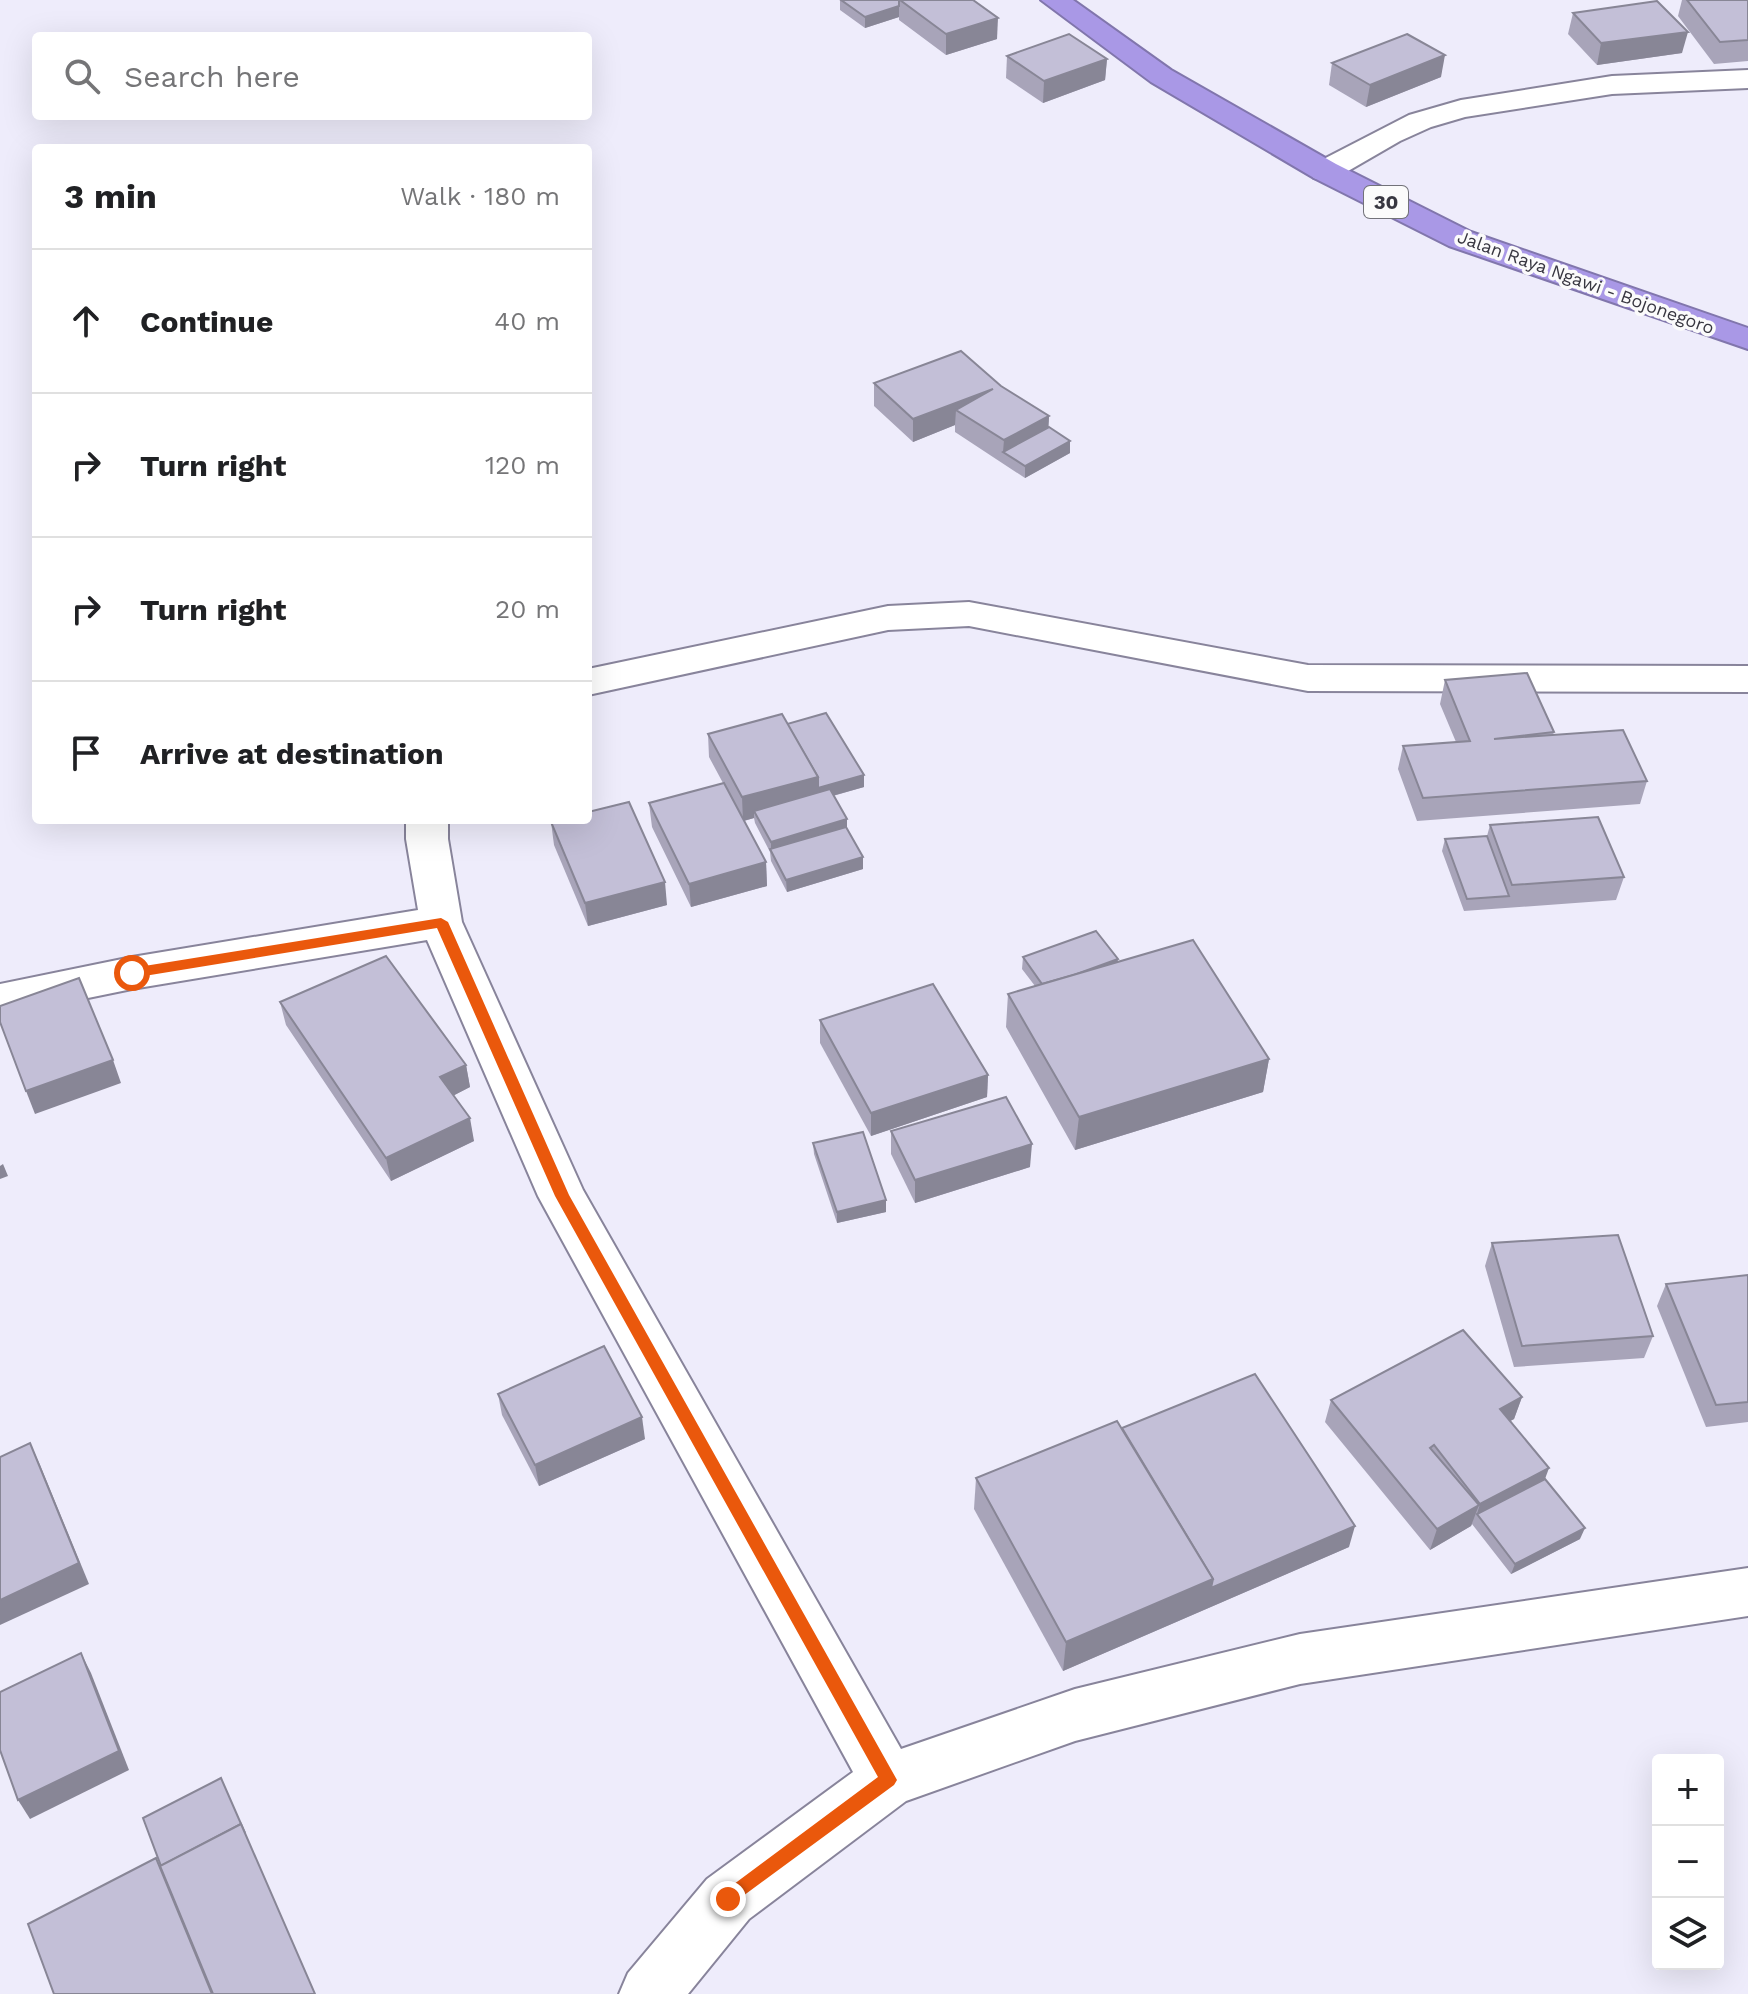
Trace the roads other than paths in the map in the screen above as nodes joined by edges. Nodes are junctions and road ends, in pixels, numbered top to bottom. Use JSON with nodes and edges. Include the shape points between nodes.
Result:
{"nodes":[{"id":1,"x":1055,"y":0,"type":"edge"},
{"id":2,"x":1748,"y":79,"type":"edge"},
{"id":3,"x":1325,"y":171,"type":"junction"},
{"id":4,"x":1748,"y":339,"type":"edge"},
{"id":5,"x":1748,"y":679,"type":"edge"},
{"id":6,"x":592,"y":681,"type":"edge"},
{"id":7,"x":427,"y":824,"type":"edge"},
{"id":8,"x":441,"y":922,"type":"junction"},
{"id":9,"x":0,"y":1000,"type":"edge"},
{"id":10,"x":1748,"y":1592,"type":"edge"},
{"id":11,"x":888,"y":1780,"type":"junction"},
{"id":12,"x":649,"y":1994,"type":"edge"}],
"edges":[{"from":1,"to":3,"type":"highway","name":"Jalan Raya Ngawi - Bojonegoro","number":"30","via":[[1161,76]]},
{"from":2,"to":3,"type":"street","via":[[1612,85],[1461,109],[1420,121]]},
{"from":3,"to":4,"type":"highway","name":"Jalan Raya Ngawi - Bojonegoro","number":"30","via":[[1460,239]]},
{"from":5,"to":6,"type":"street","via":[[1308,678],[969,614],[888,618]]},
{"from":7,"to":8,"type":"street"},
{"from":8,"to":9,"type":"street"},
{"from":8,"to":11,"type":"street","via":[[562,1196]]},
{"from":10,"to":11,"type":"street","via":[[1300,1659],[1075,1715]]},
{"from":11,"to":12,"type":"street","via":[[728,1899]]}]}
